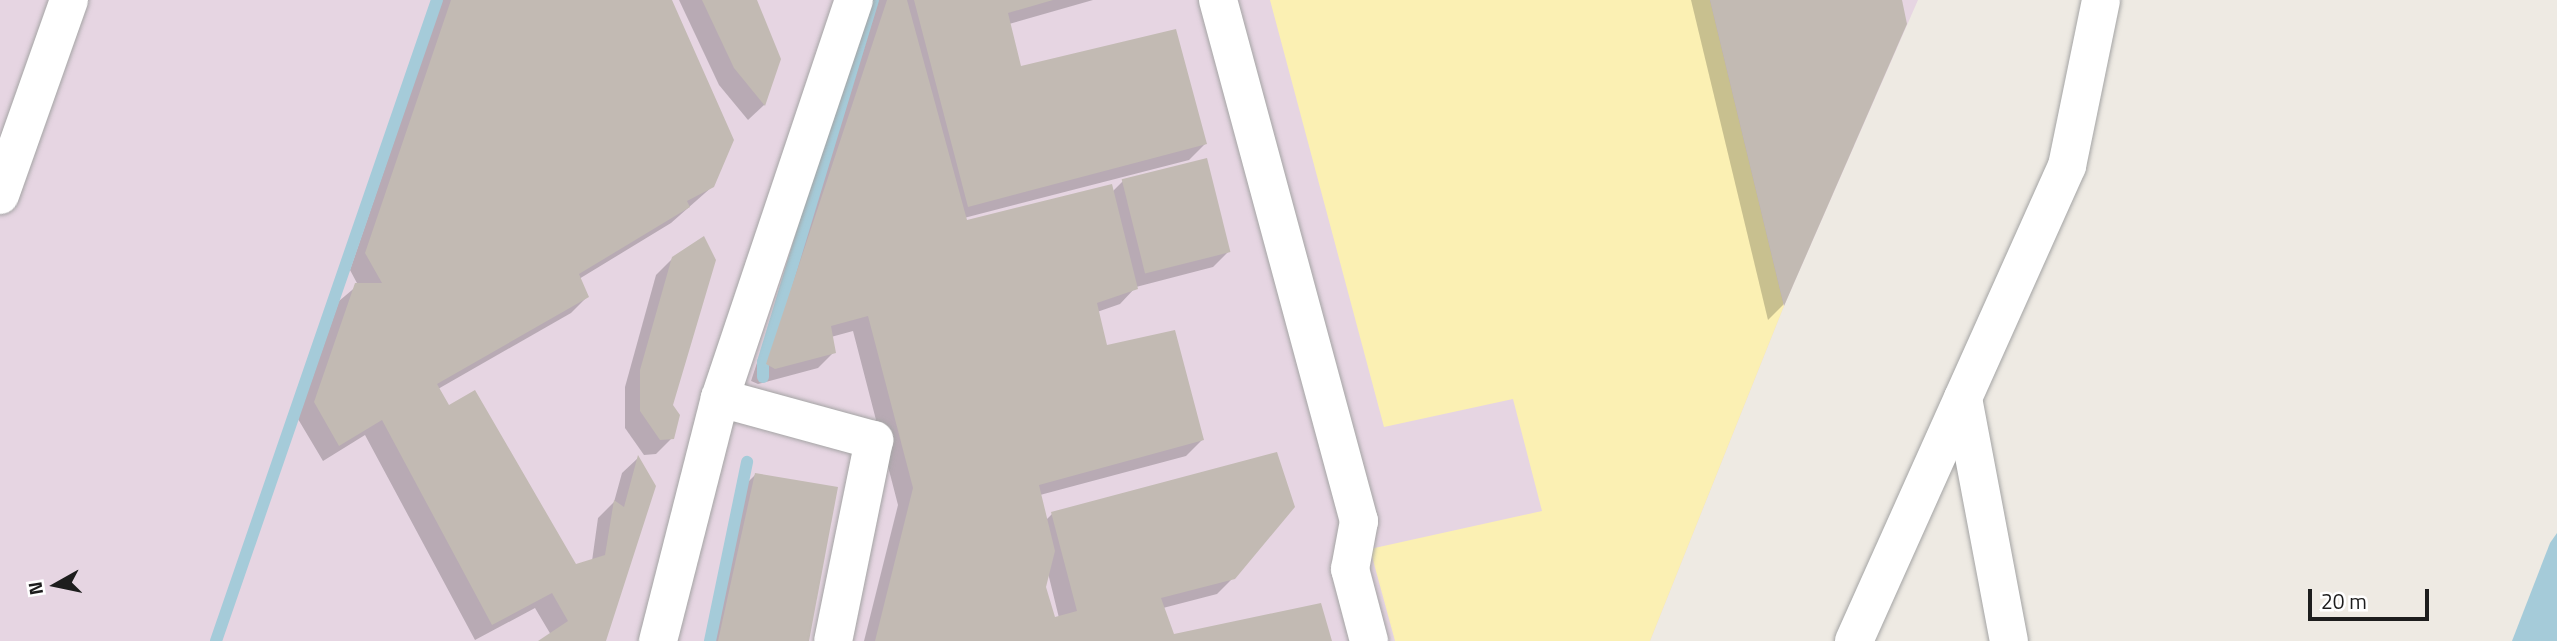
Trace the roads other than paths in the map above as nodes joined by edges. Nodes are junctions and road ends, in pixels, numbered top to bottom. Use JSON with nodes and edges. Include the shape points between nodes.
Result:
{"nodes":[{"id":1,"x":69,"y":0,"type":"edge"},
{"id":2,"x":854,"y":0,"type":"edge"},
{"id":3,"x":1218,"y":0,"type":"edge"},
{"id":4,"x":2101,"y":0,"type":"edge"},
{"id":5,"x":0,"y":195,"type":"edge"},
{"id":6,"x":720,"y":398,"type":"junction"},
{"id":7,"x":1962,"y":398,"type":"junction"},
{"id":8,"x":657,"y":641,"type":"edge"},
{"id":9,"x":833,"y":641,"type":"edge"},
{"id":10,"x":1369,"y":641,"type":"edge"},
{"id":11,"x":1854,"y":641,"type":"edge"},
{"id":12,"x":2009,"y":641,"type":"edge"}],
"edges":[{"from":1,"to":5,"type":"lane"},
{"from":2,"to":6,"type":"lane"},
{"from":3,"to":10,"type":"lane","via":[[1359,521],[1350,569]]},
{"from":4,"to":7,"type":"lane","via":[[2067,166]]},
{"from":6,"to":8,"type":"lane"},
{"from":6,"to":9,"type":"lane","via":[[874,440]]},
{"from":7,"to":11,"type":"lane"},
{"from":7,"to":12,"type":"lane"}]}
